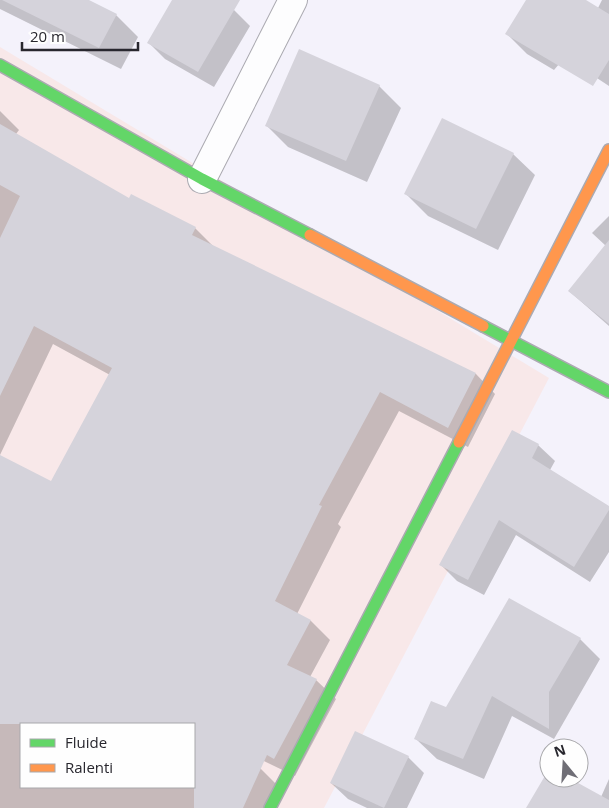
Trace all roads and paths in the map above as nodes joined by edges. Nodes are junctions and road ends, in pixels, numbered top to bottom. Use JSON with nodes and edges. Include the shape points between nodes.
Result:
{"nodes":[{"id":1,"x":293,"y":0,"type":"edge"},
{"id":2,"x":0,"y":65,"type":"edge"},
{"id":3,"x":609,"y":150,"type":"edge"},
{"id":4,"x":202,"y":178,"type":"junction"},
{"id":5,"x":511,"y":341,"type":"junction"},
{"id":6,"x":609,"y":392,"type":"edge"},
{"id":7,"x":270,"y":808,"type":"edge"}],
"edges":[{"from":1,"to":4,"type":"street"},
{"from":2,"to":4,"type":"street"},
{"from":3,"to":5,"type":"street"},
{"from":4,"to":5,"type":"street"},
{"from":5,"to":6,"type":"street"},
{"from":5,"to":7,"type":"street"}]}
